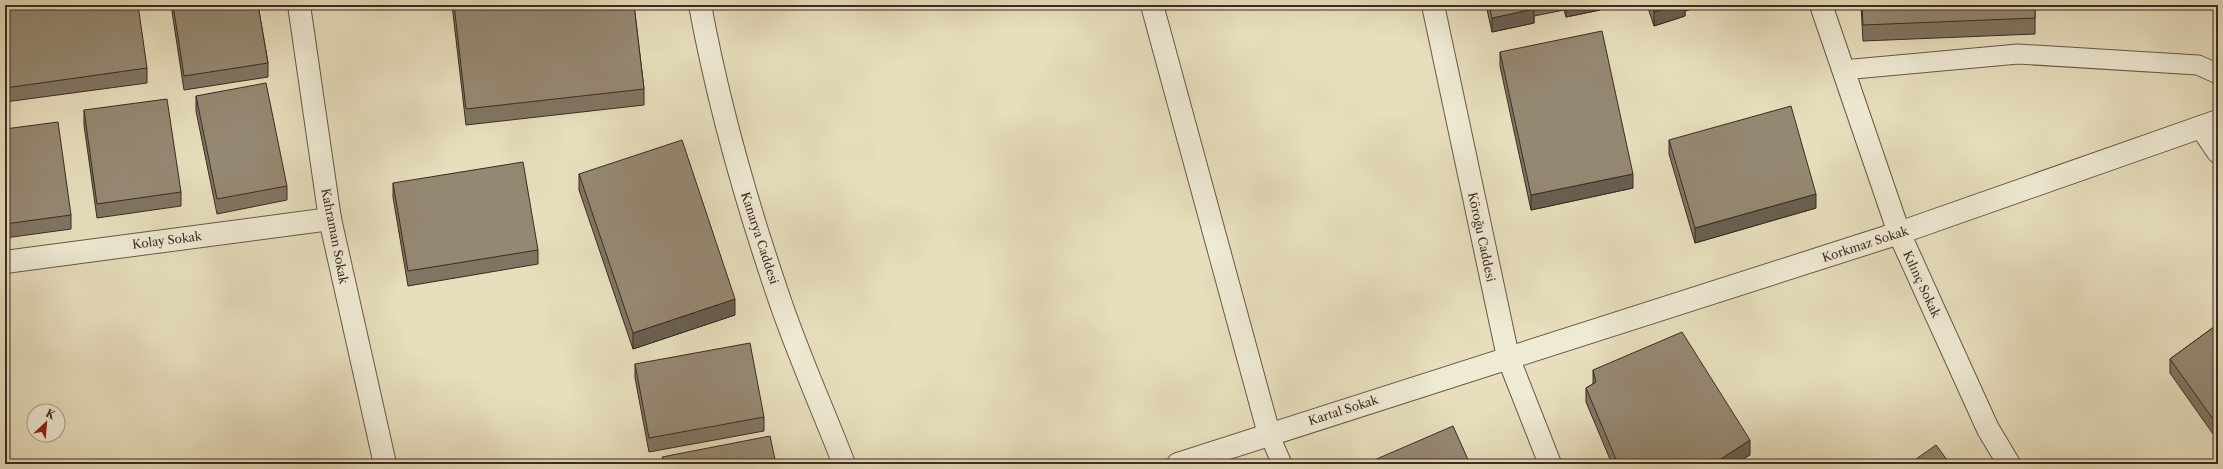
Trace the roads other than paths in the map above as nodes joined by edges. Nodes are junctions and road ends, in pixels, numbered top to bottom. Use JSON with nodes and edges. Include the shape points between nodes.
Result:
{"nodes":[{"id":1,"x":299,"y":5,"type":"edge"},
{"id":2,"x":700,"y":5,"type":"edge"},
{"id":3,"x":1152,"y":5,"type":"edge"},
{"id":4,"x":1432,"y":5,"type":"edge"},
{"id":5,"x":1821,"y":5,"type":"edge"},
{"id":6,"x":1843,"y":70,"type":"junction"},
{"id":7,"x":2218,"y":74,"type":"edge"},
{"id":8,"x":2209,"y":124,"type":"edge"},
{"id":9,"x":2218,"y":152,"type":"edge"},
{"id":10,"x":330,"y":219,"type":"junction"},
{"id":11,"x":1898,"y":233,"type":"junction"},
{"id":12,"x":5,"y":262,"type":"edge"},
{"id":13,"x":1508,"y":357,"type":"junction"},
{"id":14,"x":1269,"y":434,"type":"junction"},
{"id":15,"x":385,"y":464,"type":"edge"},
{"id":16,"x":844,"y":464,"type":"edge"},
{"id":17,"x":1178,"y":464,"type":"edge"},
{"id":18,"x":1282,"y":464,"type":"edge"},
{"id":19,"x":1550,"y":464,"type":"edge"},
{"id":20,"x":2009,"y":464,"type":"edge"}],
"edges":[{"from":1,"to":10,"type":"street","name":"Kahraman Sokak"},
{"from":2,"to":16,"type":"street","name":"Kanarya Caddesi","via":[[740,177],[777,293]]},
{"from":3,"to":14,"type":"street"},
{"from":4,"to":13,"type":"street","name":"Köroğu Caddesi"},
{"from":5,"to":6,"type":"street","name":"Kılınç Sokak"},
{"from":6,"to":7,"type":"lane","via":[[2018,54],[2198,65]]},
{"from":6,"to":11,"type":"street","name":"Kılınç Sokak"},
{"from":8,"to":9,"type":"street"},
{"from":8,"to":11,"type":"street","name":"Korkmaz Sokak"},
{"from":10,"to":12,"type":"street","name":"Kolay Sokak"},
{"from":10,"to":15,"type":"street","name":"Kahraman Sokak"},
{"from":11,"to":13,"type":"street","name":"Korkmaz Sokak"},
{"from":11,"to":20,"type":"street","name":"Kılınç Sokak","via":[[1988,429]]},
{"from":13,"to":14,"type":"street","name":"Kartal Sokak"},
{"from":13,"to":19,"type":"street","name":"Köroğu Caddesi"},
{"from":14,"to":17,"type":"street","name":"Kartal Sokak"},
{"from":14,"to":18,"type":"lane"}]}
